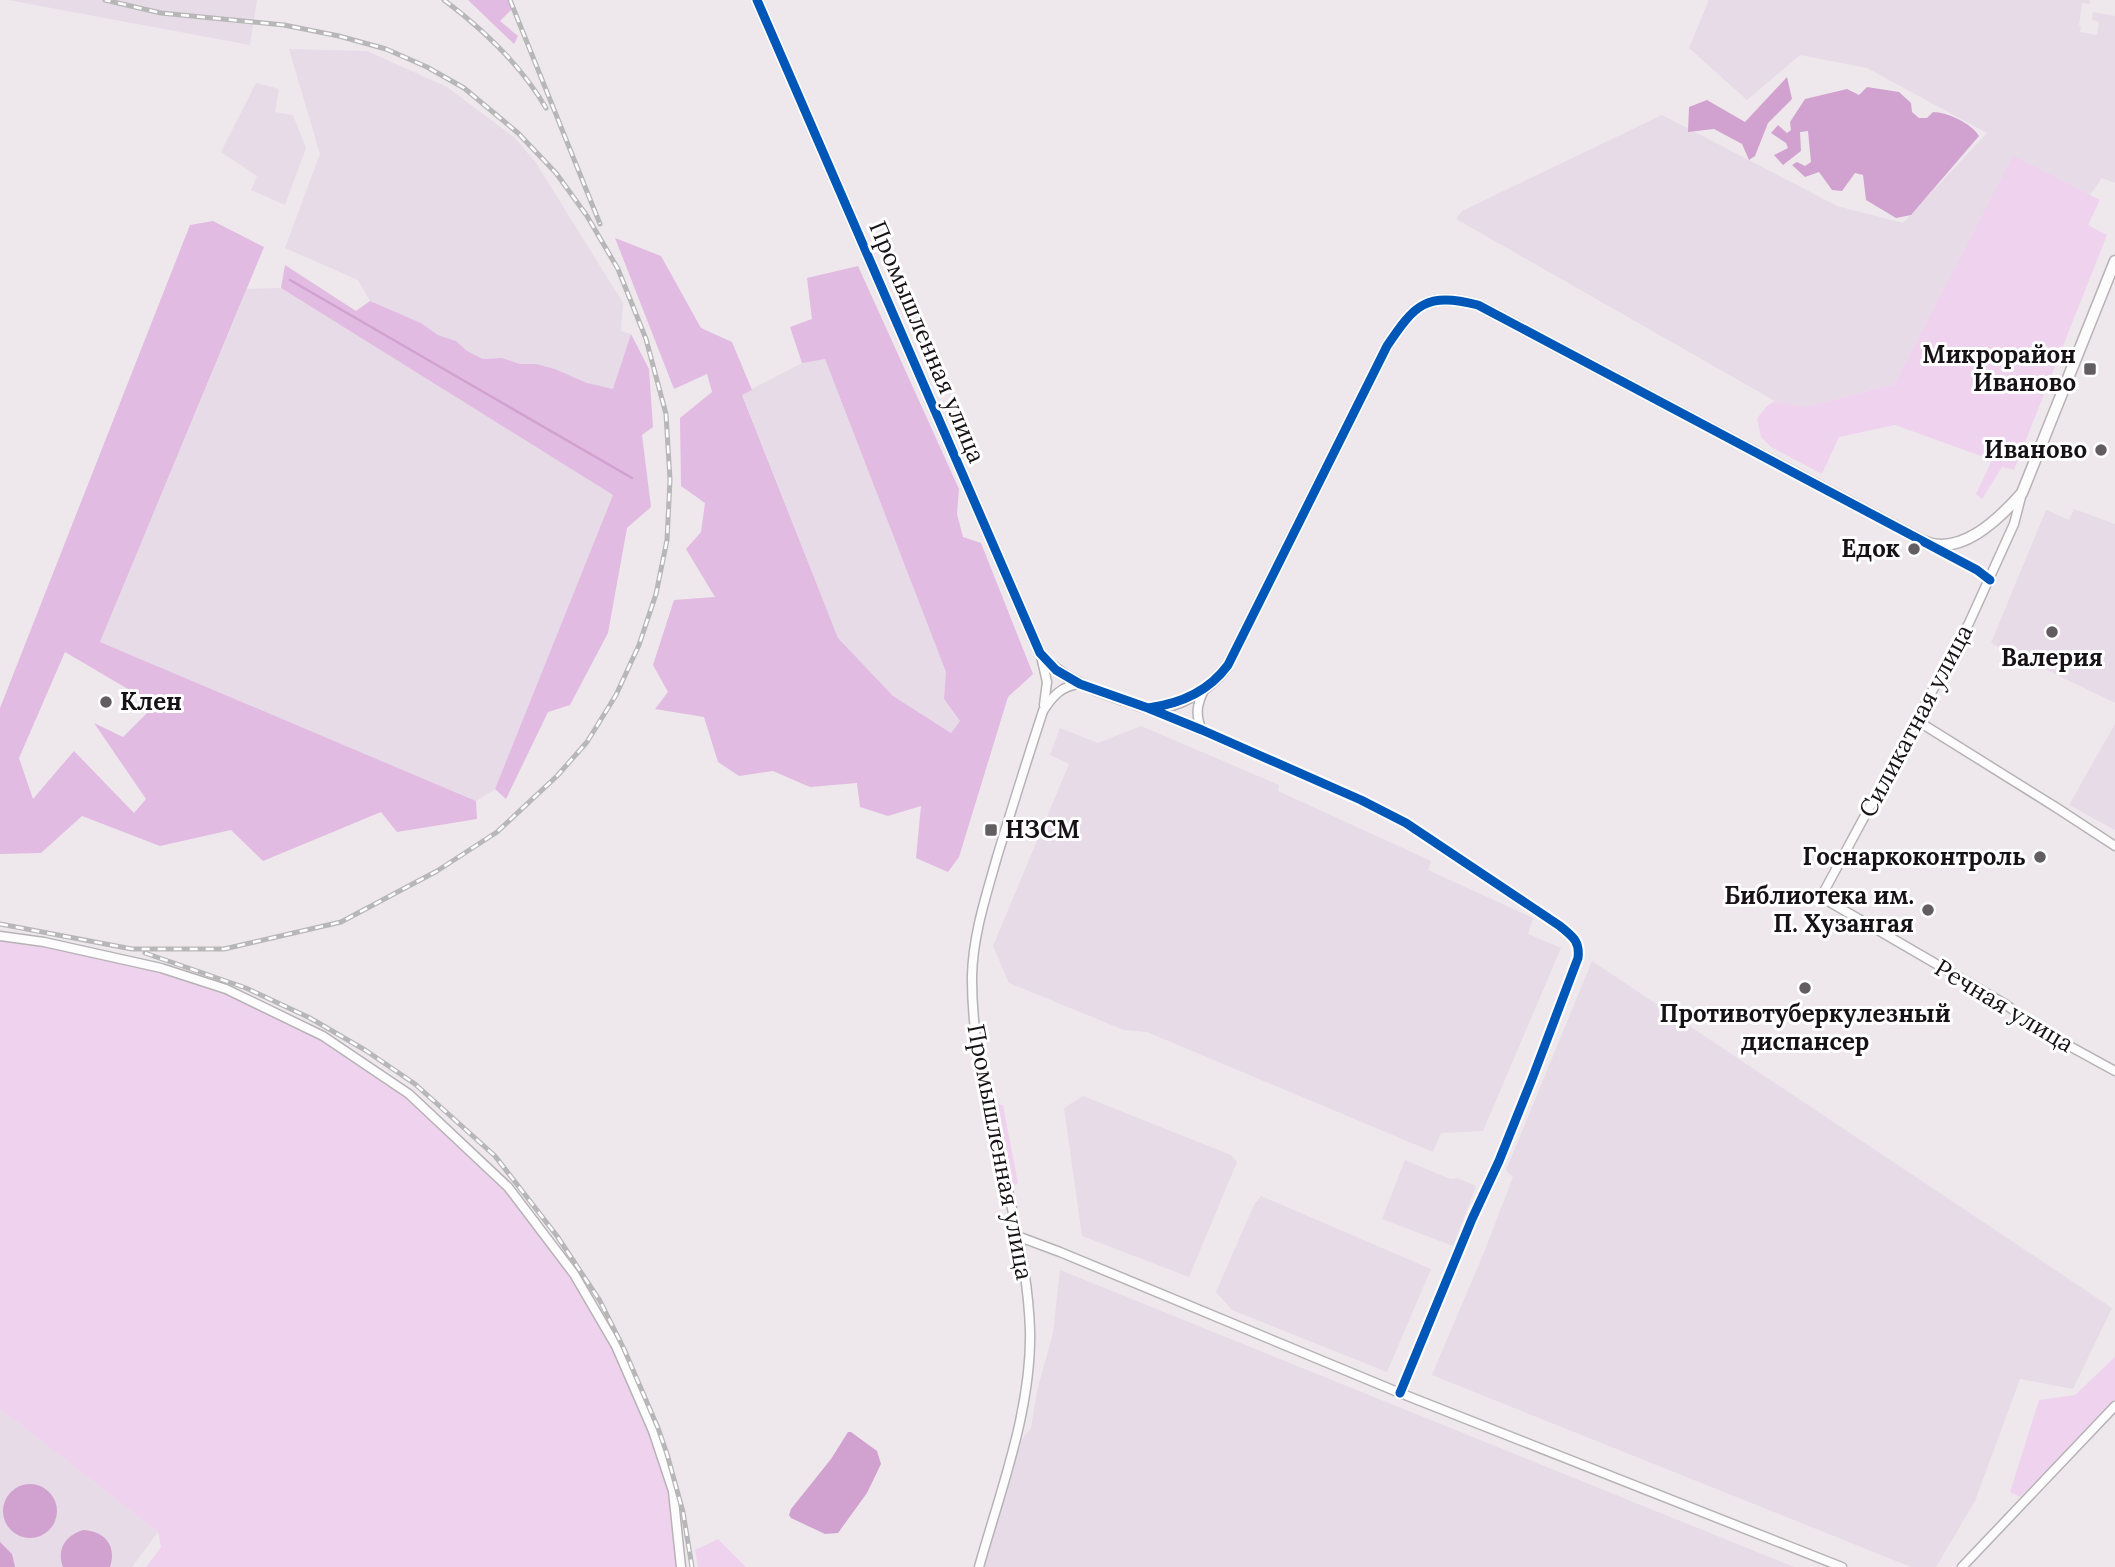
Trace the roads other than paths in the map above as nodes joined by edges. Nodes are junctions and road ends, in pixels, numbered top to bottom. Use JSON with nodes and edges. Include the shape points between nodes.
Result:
{"nodes":[{"id":1,"x":757,"y":0,"type":"edge"},
{"id":2,"x":2115,"y":261,"type":"edge"},
{"id":3,"x":2022,"y":493,"type":"junction"},
{"id":4,"x":1927,"y":543,"type":"junction"},
{"id":5,"x":1990,"y":580,"type":"junction"},
{"id":6,"x":1040,"y":653,"type":"junction"},
{"id":7,"x":1080,"y":684,"type":"junction"},
{"id":8,"x":1205,"y":688,"type":"junction"},
{"id":9,"x":1148,"y":708,"type":"junction"},
{"id":10,"x":1043,"y":711,"type":"junction"},
{"id":11,"x":1916,"y":720,"type":"junction"},
{"id":12,"x":1202,"y":730,"type":"junction"},
{"id":13,"x":2115,"y":846,"type":"edge"},
{"id":14,"x":1821,"y":897,"type":"joint"},
{"id":15,"x":0,"y":936,"type":"edge"},
{"id":16,"x":2115,"y":1072,"type":"edge"},
{"id":17,"x":1017,"y":1236,"type":"junction"},
{"id":18,"x":1400,"y":1393,"type":"junction"},
{"id":19,"x":2115,"y":1406,"type":"edge"},
{"id":20,"x":681,"y":1567,"type":"edge"},
{"id":21,"x":979,"y":1567,"type":"edge"},
{"id":22,"x":1842,"y":1567,"type":"edge"},
{"id":23,"x":1962,"y":1567,"type":"edge"}],
"edges":[{"from":1,"to":6,"type":"street","name":"Промышленная улица"},
{"from":2,"to":3,"type":"street"},
{"from":3,"to":4,"type":"street","via":[[2005,513],[1970,537]]},
{"from":3,"to":5,"type":"street","name":"Силикатная улица"},
{"from":4,"to":5,"type":"street"},
{"from":4,"to":8,"type":"street","via":[[1478,305],[1436,300],[1405,319],[1387,346],[1228,665]]},
{"from":5,"to":11,"type":"street","name":"Силикатная улица"},
{"from":6,"to":7,"type":"street","name":"Промышленная улица","via":[[1056,670]]},
{"from":6,"to":10,"type":"street","via":[[1047,682]]},
{"from":7,"to":9,"type":"street"},
{"from":7,"to":10,"type":"street","name":"Промышленная улица","via":[[1063,688]]},
{"from":8,"to":9,"type":"street","via":[[1176,703]]},
{"from":8,"to":12,"type":"street","via":[[1197,714]]},
{"from":9,"to":12,"type":"street"},
{"from":10,"to":17,"type":"street","name":"Промышленная улица","via":[[984,904],[972,975],[981,1070]]},
{"from":11,"to":13,"type":"street"},
{"from":11,"to":14,"type":"street","name":"Силикатная улица"},
{"from":12,"to":18,"type":"street","via":[[1406,823],[1560,926],[1579,948],[1532,1079]]},
{"from":14,"to":16,"type":"street","name":"Речная улица"},
{"from":15,"to":20,"type":"street","via":[[161,968],[226,989],[323,1035],[409,1094],[508,1186],[574,1274],[609,1334],[653,1431],[673,1491]]},
{"from":17,"to":18,"type":"street"},
{"from":17,"to":21,"type":"street","name":"Промышленная улица","via":[[1027,1289],[1030,1360],[1013,1446]]},
{"from":18,"to":22,"type":"street"},
{"from":19,"to":23,"type":"street"}]}
